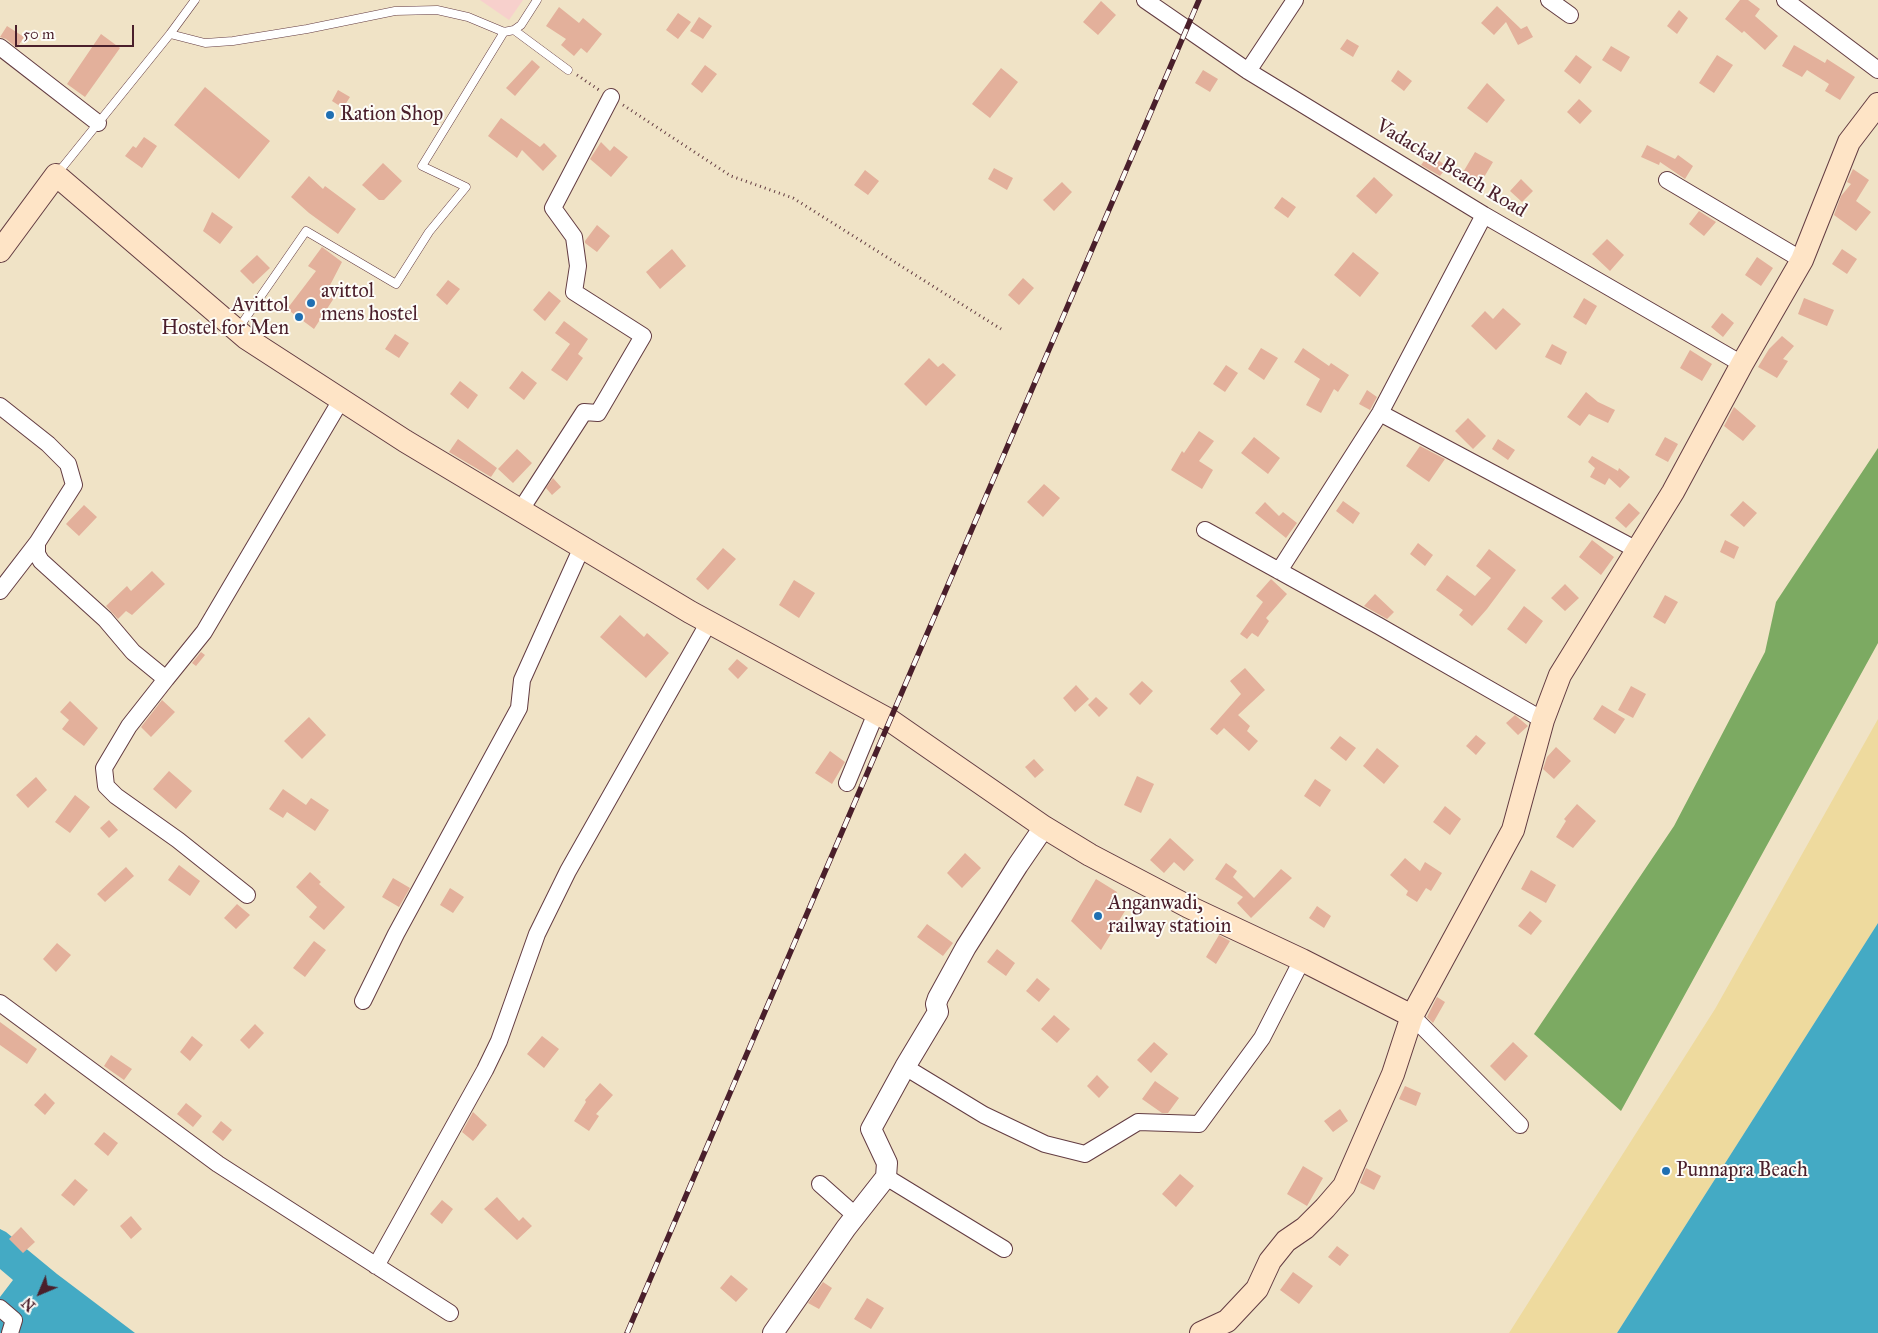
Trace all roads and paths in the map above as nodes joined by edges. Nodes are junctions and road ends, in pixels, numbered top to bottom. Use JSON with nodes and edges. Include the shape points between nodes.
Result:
{"nodes":[{"id":1,"x":195,"y":0,"type":"edge"},
{"id":2,"x":537,"y":0,"type":"edge"},
{"id":3,"x":1145,"y":0,"type":"edge"},
{"id":4,"x":1295,"y":0,"type":"edge"},
{"id":5,"x":1549,"y":0,"type":"edge"},
{"id":6,"x":1785,"y":0,"type":"edge"},
{"id":7,"x":1570,"y":16,"type":"dead end"},
{"id":8,"x":514,"y":30,"type":"junction"},
{"id":9,"x":504,"y":32,"type":"junction"},
{"id":10,"x":170,"y":34,"type":"junction"},
{"id":11,"x":0,"y":47,"type":"edge"},
{"id":12,"x":568,"y":70,"type":"joint"},
{"id":13,"x":1878,"y":70,"type":"edge"},
{"id":14,"x":1248,"y":71,"type":"junction"},
{"id":15,"x":611,"y":98,"type":"junction"},
{"id":16,"x":1878,"y":104,"type":"edge"},
{"id":17,"x":98,"y":124,"type":"junction"},
{"id":18,"x":56,"y":175,"type":"junction"},
{"id":19,"x":1667,"y":180,"type":"dead end"},
{"id":20,"x":1484,"y":214,"type":"junction"},
{"id":21,"x":0,"y":251,"type":"edge"},
{"id":22,"x":1802,"y":260,"type":"junction"},
{"id":23,"x":237,"y":330,"type":"junction"},
{"id":24,"x":1001,"y":330,"type":"dead end"},
{"id":25,"x":1742,"y":364,"type":"junction"},
{"id":26,"x":341,"y":400,"type":"junction"},
{"id":27,"x":0,"y":406,"type":"edge"},
{"id":28,"x":1380,"y":413,"type":"junction"},
{"id":29,"x":520,"y":511,"type":"junction"},
{"id":30,"x":1204,"y":530,"type":"dead end"},
{"id":31,"x":38,"y":543,"type":"junction"},
{"id":32,"x":582,"y":547,"type":"junction"},
{"id":33,"x":1637,"y":550,"type":"junction"},
{"id":34,"x":1279,"y":571,"type":"junction"},
{"id":35,"x":0,"y":591,"type":"edge"},
{"id":36,"x":709,"y":622,"type":"junction"},
{"id":37,"x":166,"y":679,"type":"junction"},
{"id":38,"x":876,"y":713,"type":"junction"},
{"id":39,"x":1542,"y":720,"type":"junction"},
{"id":40,"x":846,"y":783,"type":"dead end"},
{"id":41,"x":1044,"y":828,"type":"junction"},
{"id":42,"x":247,"y":895,"type":"dead end"},
{"id":43,"x":1302,"y":960,"type":"junction"},
{"id":44,"x":363,"y":1001,"type":"dead end"},
{"id":45,"x":0,"y":1003,"type":"edge"},
{"id":46,"x":1412,"y":1016,"type":"junction"},
{"id":47,"x":905,"y":1067,"type":"junction"},
{"id":48,"x":1520,"y":1125,"type":"dead end"},
{"id":49,"x":886,"y":1177,"type":"junction"},
{"id":50,"x":820,"y":1184,"type":"dead end"},
{"id":51,"x":856,"y":1216,"type":"junction"},
{"id":52,"x":1004,"y":1249,"type":"dead end"},
{"id":53,"x":376,"y":1266,"type":"junction"},
{"id":54,"x":0,"y":1308,"type":"edge"},
{"id":55,"x":450,"y":1313,"type":"dead end"},
{"id":56,"x":10,"y":1333,"type":"edge"},
{"id":57,"x":773,"y":1333,"type":"edge"},
{"id":58,"x":1201,"y":1333,"type":"edge"}],
"edges":[{"from":1,"to":10,"type":"lane"},
{"from":2,"to":8,"type":"lane","via":[[521,25]]},
{"from":3,"to":14,"type":"street","name":"Vadackal Beach Road"},
{"from":4,"to":14,"type":"street"},
{"from":5,"to":7,"type":"street"},
{"from":6,"to":13,"type":"street"},
{"from":8,"to":9,"type":"lane"},
{"from":8,"to":12,"type":"lane"},
{"from":9,"to":10,"type":"lane","via":[[468,17],[437,10],[395,11],[233,41],[205,43]]},
{"from":9,"to":23,"type":"lane","via":[[422,166],[466,187],[429,232],[396,284],[306,232]]},
{"from":10,"to":17,"type":"lane"},
{"from":11,"to":17,"type":"street"},
{"from":12,"to":15,"type":"path"},
{"from":14,"to":20,"type":"street","name":"Vadackal Beach Road"},
{"from":15,"to":24,"type":"path","via":[[731,176],[793,198]]},
{"from":15,"to":29,"type":"street","via":[[553,208],[574,237],[578,266],[574,292],[643,336],[598,413],[584,412]]},
{"from":16,"to":22,"type":"main road","via":[[1849,142]]},
{"from":17,"to":18,"type":"lane"},
{"from":18,"to":21,"type":"main road"},
{"from":18,"to":23,"type":"main road"},
{"from":19,"to":22,"type":"street"},
{"from":20,"to":25,"type":"street","name":"Vadackal Beach Road"},
{"from":20,"to":28,"type":"street"},
{"from":22,"to":25,"type":"main road"},
{"from":23,"to":26,"type":"main road"},
{"from":25,"to":33,"type":"main road","via":[[1673,492]]},
{"from":26,"to":29,"type":"main road"},
{"from":26,"to":37,"type":"street","via":[[204,632]]},
{"from":27,"to":31,"type":"street","via":[[68,464],[74,485]]},
{"from":28,"to":33,"type":"street"},
{"from":28,"to":34,"type":"street"},
{"from":29,"to":32,"type":"main road"},
{"from":30,"to":34,"type":"street"},
{"from":31,"to":35,"type":"street"},
{"from":31,"to":37,"type":"street","via":[[37,554],[41,561],[105,619],[133,652]]},
{"from":32,"to":36,"type":"main road"},
{"from":32,"to":44,"type":"street","via":[[522,680],[519,708]]},
{"from":33,"to":39,"type":"main road","via":[[1560,675]]},
{"from":34,"to":39,"type":"street"},
{"from":36,"to":38,"type":"main road"},
{"from":36,"to":53,"type":"street","via":[[568,871],[537,934],[499,1041],[485,1070]]},
{"from":37,"to":42,"type":"street","via":[[129,726],[104,768],[106,786]]},
{"from":38,"to":40,"type":"street"},
{"from":38,"to":41,"type":"main road","via":[[891,720]]},
{"from":39,"to":46,"type":"main road","via":[[1513,830]]},
{"from":41,"to":43,"type":"main road","via":[[1189,907]]},
{"from":41,"to":47,"type":"street","via":[[966,947],[938,998],[938,1012]]},
{"from":43,"to":46,"type":"main road"},
{"from":43,"to":47,"type":"street","via":[[1262,1038],[1198,1124],[1138,1122],[1085,1154],[1044,1144],[984,1116]]},
{"from":45,"to":53,"type":"street","via":[[218,1164]]},
{"from":46,"to":48,"type":"street"},
{"from":46,"to":58,"type":"main road","via":[[1393,1074],[1344,1186],[1304,1228],[1286,1240],[1270,1261],[1257,1289],[1227,1321]]},
{"from":47,"to":49,"type":"street","via":[[871,1129],[887,1163]]},
{"from":49,"to":51,"type":"street"},
{"from":49,"to":52,"type":"street"},
{"from":50,"to":51,"type":"street"},
{"from":51,"to":57,"type":"street"},
{"from":53,"to":55,"type":"street"},
{"from":54,"to":56,"type":"street","via":[[14,1320]]}]}
